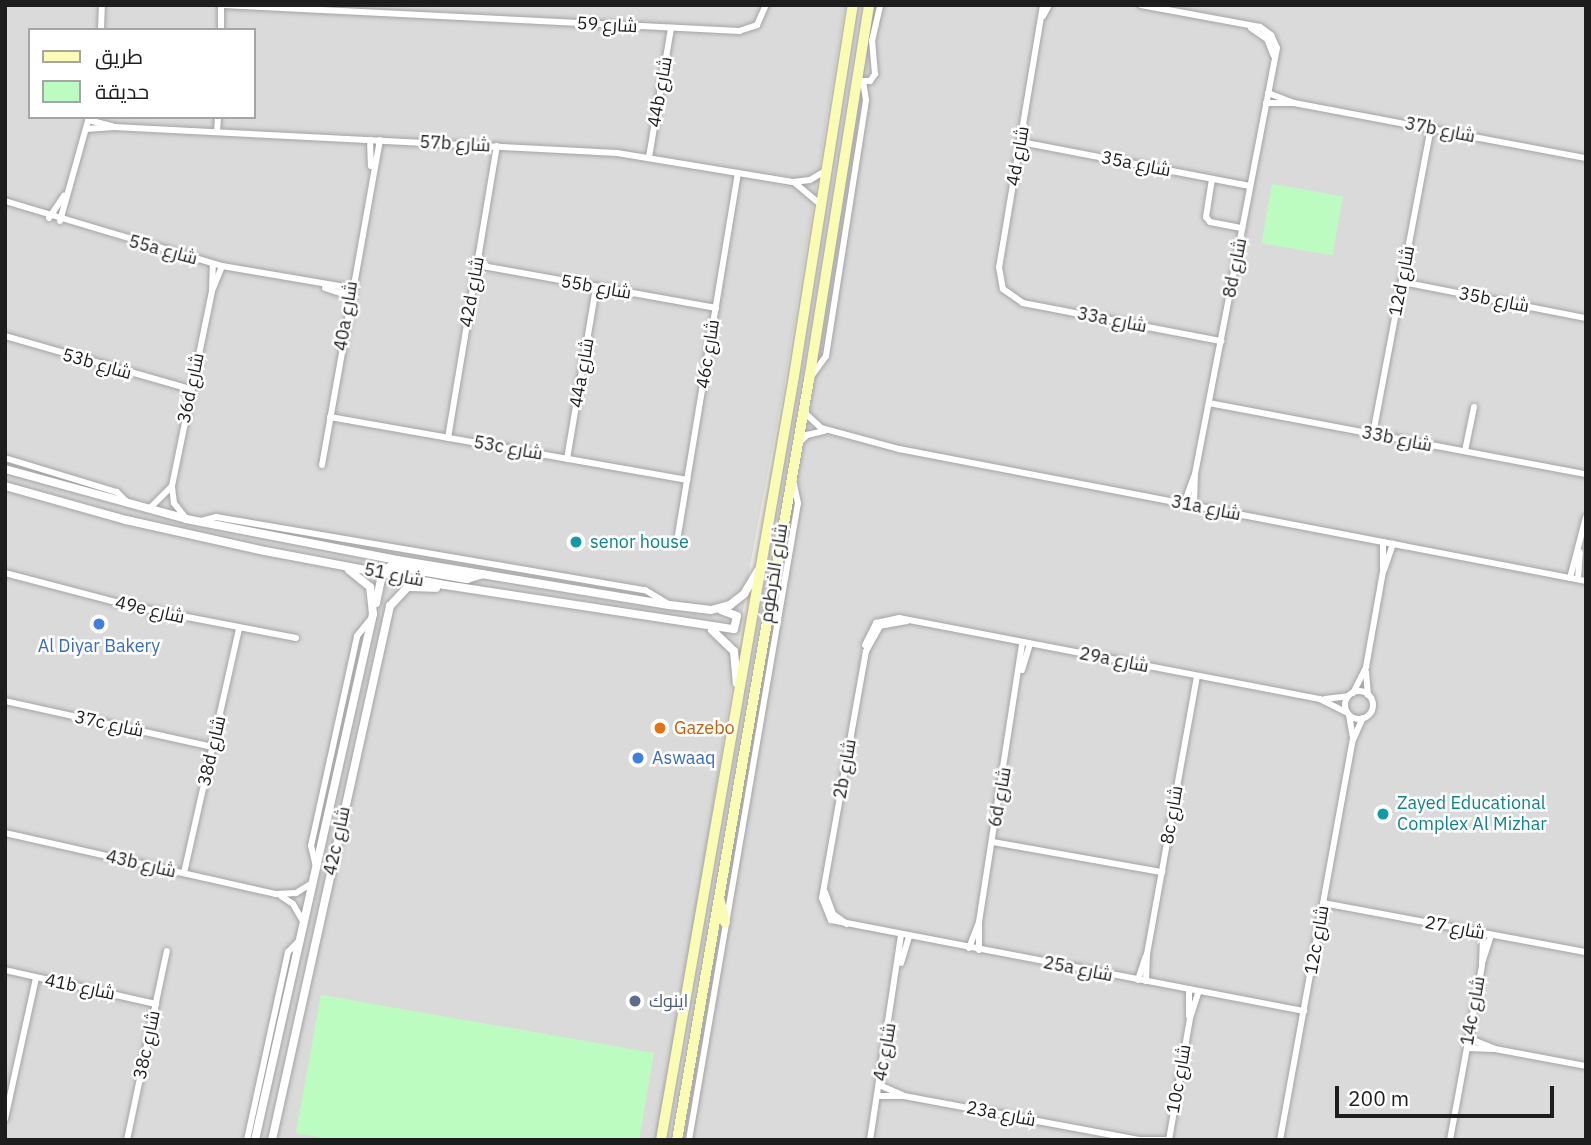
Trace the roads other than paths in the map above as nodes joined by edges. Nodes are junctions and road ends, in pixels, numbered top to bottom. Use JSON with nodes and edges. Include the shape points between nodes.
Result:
{"nodes":[{"id":1,"x":102,"y":5,"type":"edge"},
{"id":2,"x":222,"y":5,"type":"edge"},
{"id":3,"x":766,"y":5,"type":"edge"},
{"id":4,"x":853,"y":5,"type":"edge"},
{"id":5,"x":869,"y":5,"type":"edge"},
{"id":6,"x":880,"y":5,"type":"edge"},
{"id":7,"x":1043,"y":5,"type":"edge"},
{"id":8,"x":1049,"y":5,"type":"edge"},
{"id":9,"x":1141,"y":5,"type":"edge"},
{"id":10,"x":341,"y":8,"type":"edge"},
{"id":11,"x":1042,"y":18,"type":"junction"},
{"id":12,"x":101,"y":28,"type":"edge"},
{"id":13,"x":221,"y":28,"type":"edge"},
{"id":14,"x":671,"y":28,"type":"junction"},
{"id":15,"x":875,"y":77,"type":"junction"},
{"id":16,"x":860,"y":80,"type":"junction"},
{"id":17,"x":1268,"y":93,"type":"junction"},
{"id":18,"x":866,"y":100,"type":"junction"},
{"id":19,"x":1266,"y":103,"type":"junction"},
{"id":20,"x":1294,"y":103,"type":"junction"},
{"id":21,"x":88,"y":119,"type":"edge"},
{"id":22,"x":218,"y":119,"type":"edge"},
{"id":23,"x":114,"y":127,"type":"junction"},
{"id":24,"x":1431,"y":128,"type":"junction"},
{"id":25,"x":86,"y":129,"type":"junction"},
{"id":26,"x":217,"y":132,"type":"junction"},
{"id":27,"x":370,"y":140,"type":"junction"},
{"id":28,"x":380,"y":140,"type":"junction"},
{"id":29,"x":1021,"y":142,"type":"junction"},
{"id":30,"x":497,"y":146,"type":"junction"},
{"id":31,"x":649,"y":156,"type":"junction"},
{"id":32,"x":1586,"y":158,"type":"edge"},
{"id":33,"x":371,"y":168,"type":"junction"},
{"id":34,"x":825,"y":171,"type":"junction"},
{"id":35,"x":738,"y":173,"type":"junction"},
{"id":36,"x":1212,"y":179,"type":"junction"},
{"id":37,"x":793,"y":182,"type":"junction"},
{"id":38,"x":1250,"y":186,"type":"junction"},
{"id":39,"x":64,"y":196,"type":"junction"},
{"id":40,"x":5,"y":201,"type":"edge"},
{"id":41,"x":819,"y":203,"type":"junction"},
{"id":42,"x":49,"y":218,"type":"junction"},
{"id":43,"x":60,"y":221,"type":"junction"},
{"id":44,"x":1242,"y":228,"type":"junction"},
{"id":45,"x":212,"y":264,"type":"junction"},
{"id":46,"x":477,"y":265,"type":"junction"},
{"id":47,"x":222,"y":266,"type":"junction"},
{"id":48,"x":1402,"y":282,"type":"junction"},
{"id":49,"x":596,"y":287,"type":"junction"},
{"id":50,"x":212,"y":291,"type":"junction"},
{"id":51,"x":351,"y":292,"type":"junction"},
{"id":52,"x":1006,"y":294,"type":"joint"},
{"id":53,"x":716,"y":308,"type":"junction"},
{"id":54,"x":1586,"y":318,"type":"edge"},
{"id":55,"x":5,"y":336,"type":"edge"},
{"id":56,"x":1221,"y":341,"type":"junction"},
{"id":57,"x":809,"y":380,"type":"junction"},
{"id":58,"x":190,"y":389,"type":"junction"},
{"id":59,"x":1209,"y":403,"type":"junction"},
{"id":60,"x":1474,"y":407,"type":"dead end"},
{"id":61,"x":804,"y":411,"type":"junction"},
{"id":62,"x":330,"y":417,"type":"junction"},
{"id":63,"x":827,"y":430,"type":"junction"},
{"id":64,"x":1373,"y":434,"type":"junction"},
{"id":65,"x":448,"y":438,"type":"junction"},
{"id":66,"x":782,"y":439,"type":"junction"},
{"id":67,"x":797,"y":444,"type":"junction"},
{"id":68,"x":1465,"y":452,"type":"junction"},
{"id":69,"x":5,"y":458,"type":"edge"},
{"id":70,"x":567,"y":459,"type":"junction"},
{"id":71,"x":322,"y":465,"type":"dead end"},
{"id":72,"x":5,"y":469,"type":"edge"},
{"id":73,"x":790,"y":473,"type":"junction"},
{"id":74,"x":1586,"y":474,"type":"edge"},
{"id":75,"x":1195,"y":475,"type":"junction"},
{"id":76,"x":687,"y":480,"type":"junction"},
{"id":77,"x":5,"y":486,"type":"edge"},
{"id":78,"x":172,"y":486,"type":"junction"},
{"id":79,"x":1184,"y":504,"type":"junction"},
{"id":80,"x":130,"y":505,"type":"junction"},
{"id":81,"x":1194,"y":506,"type":"junction"},
{"id":82,"x":148,"y":509,"type":"junction"},
{"id":83,"x":1586,"y":516,"type":"edge"},
{"id":84,"x":186,"y":519,"type":"junction"},
{"id":85,"x":201,"y":521,"type":"junction"},
{"id":86,"x":781,"y":529,"type":"junction"},
{"id":87,"x":678,"y":535,"type":"dead end"},
{"id":88,"x":1383,"y":542,"type":"junction"},
{"id":89,"x":1393,"y":544,"type":"junction"},
{"id":90,"x":763,"y":558,"type":"junction"},
{"id":91,"x":338,"y":564,"type":"junction"},
{"id":92,"x":1383,"y":572,"type":"junction"},
{"id":93,"x":5,"y":573,"type":"edge"},
{"id":94,"x":383,"y":573,"type":"junction"},
{"id":95,"x":484,"y":574,"type":"junction"},
{"id":96,"x":1578,"y":579,"type":"edge"},
{"id":97,"x":445,"y":585,"type":"junction"},
{"id":98,"x":670,"y":605,"type":"junction"},
{"id":99,"x":718,"y":610,"type":"junction"},
{"id":100,"x":372,"y":617,"type":"junction"},
{"id":101,"x":694,"y":621,"type":"junction"},
{"id":102,"x":878,"y":624,"type":"joint"},
{"id":103,"x":239,"y":628,"type":"junction"},
{"id":104,"x":296,"y":638,"type":"dead end"},
{"id":105,"x":1026,"y":644,"type":"junction"},
{"id":106,"x":364,"y":647,"type":"junction"},
{"id":107,"x":1366,"y":667,"type":"junction"},
{"id":108,"x":377,"y":671,"type":"junction"},
{"id":109,"x":1197,"y":676,"type":"junction"},
{"id":110,"x":738,"y":695,"type":"junction"},
{"id":111,"x":1351,"y":695,"type":"junction"},
{"id":112,"x":1368,"y":695,"type":"junction"},
{"id":113,"x":1320,"y":699,"type":"junction"},
{"id":114,"x":5,"y":701,"type":"edge"},
{"id":115,"x":1348,"y":713,"type":"junction"},
{"id":116,"x":1363,"y":719,"type":"junction"},
{"id":117,"x":1353,"y":740,"type":"junction"},
{"id":118,"x":212,"y":747,"type":"junction"},
{"id":119,"x":5,"y":833,"type":"edge"},
{"id":120,"x":993,"y":842,"type":"junction"},
{"id":121,"x":710,"y":853,"type":"junction"},
{"id":122,"x":724,"y":855,"type":"junction"},
{"id":123,"x":316,"y":867,"type":"junction"},
{"id":124,"x":1162,"y":872,"type":"junction"},
{"id":125,"x":184,"y":873,"type":"junction"},
{"id":126,"x":312,"y":883,"type":"junction"},
{"id":127,"x":276,"y":894,"type":"junction"},
{"id":128,"x":718,"y":894,"type":"junction"},
{"id":129,"x":1323,"y":903,"type":"junction"},
{"id":130,"x":826,"y":909,"type":"joint"},
{"id":131,"x":303,"y":921,"type":"junction"},
{"id":132,"x":725,"y":922,"type":"junction"},
{"id":133,"x":979,"y":922,"type":"junction"},
{"id":134,"x":1483,"y":933,"type":"junction"},
{"id":135,"x":1491,"y":935,"type":"junction"},
{"id":136,"x":901,"y":936,"type":"junction"},
{"id":137,"x":909,"y":937,"type":"junction"},
{"id":138,"x":299,"y":942,"type":"junction"},
{"id":139,"x":969,"y":948,"type":"junction"},
{"id":140,"x":979,"y":950,"type":"junction"},
{"id":141,"x":167,"y":951,"type":"dead end"},
{"id":142,"x":1586,"y":952,"type":"edge"},
{"id":143,"x":1147,"y":954,"type":"junction"},
{"id":144,"x":900,"y":965,"type":"junction"},
{"id":145,"x":1482,"y":965,"type":"junction"},
{"id":146,"x":5,"y":970,"type":"edge"},
{"id":147,"x":36,"y":978,"type":"junction"},
{"id":148,"x":1138,"y":980,"type":"junction"},
{"id":149,"x":1146,"y":981,"type":"junction"},
{"id":150,"x":1189,"y":989,"type":"junction"},
{"id":151,"x":1199,"y":991,"type":"junction"},
{"id":152,"x":156,"y":1004,"type":"junction"},
{"id":153,"x":1304,"y":1011,"type":"junction"},
{"id":154,"x":1190,"y":1018,"type":"junction"},
{"id":155,"x":1468,"y":1038,"type":"junction"},
{"id":156,"x":1467,"y":1048,"type":"junction"},
{"id":157,"x":1494,"y":1049,"type":"junction"},
{"id":158,"x":1586,"y":1066,"type":"edge"},
{"id":159,"x":879,"y":1085,"type":"junction"},
{"id":160,"x":877,"y":1096,"type":"junction"},
{"id":161,"x":904,"y":1096,"type":"junction"},
{"id":162,"x":5,"y":1119,"type":"edge"},
{"id":163,"x":127,"y":1140,"type":"edge"},
{"id":164,"x":247,"y":1140,"type":"edge"},
{"id":165,"x":255,"y":1140,"type":"edge"},
{"id":166,"x":272,"y":1140,"type":"edge"},
{"id":167,"x":661,"y":1140,"type":"edge"},
{"id":168,"x":677,"y":1140,"type":"edge"},
{"id":169,"x":689,"y":1140,"type":"edge"},
{"id":170,"x":870,"y":1140,"type":"edge"},
{"id":171,"x":1139,"y":1140,"type":"edge"},
{"id":172,"x":1167,"y":1140,"type":"edge"},
{"id":173,"x":1280,"y":1140,"type":"edge"},
{"id":174,"x":1450,"y":1140,"type":"edge"}],
"edges":[{"from":1,"to":12,"type":"street"},
{"from":2,"to":10,"type":"street","name":"شارع 59"},
{"from":2,"to":13,"type":"street"},
{"from":3,"to":14,"type":"street","name":"شارع 59","via":[[762,20],[746,31]]},
{"from":4,"to":34,"type":"main road","name":"شارع الخرطوم"},
{"from":5,"to":16,"type":"main road","name":"شارع الخرطوم"},
{"from":6,"to":15,"type":"street","via":[[872,41]]},
{"from":7,"to":11,"type":"street","name":"4d شارع"},
{"from":8,"to":11,"type":"street","name":"4d شارع"},
{"from":9,"to":17,"type":"street","name":"8d شارع","via":[[1248,26],[1269,37],[1274,62]]},
{"from":10,"to":14,"type":"street","name":"شارع 59"},
{"from":11,"to":29,"type":"street","name":"4d شارع"},
{"from":14,"to":31,"type":"street","name":"44b شارع"},
{"from":15,"to":16,"type":"street"},
{"from":15,"to":18,"type":"street"},
{"from":16,"to":18,"type":"street"},
{"from":16,"to":57,"type":"main road","name":"شارع الخرطوم"},
{"from":17,"to":19,"type":"street","name":"8d شارع"},
{"from":17,"to":20,"type":"street","name":"37b شارع"},
{"from":18,"to":57,"type":"street","via":[[826,356]]},
{"from":19,"to":20,"type":"street","name":"37b شارع"},
{"from":19,"to":38,"type":"street","name":"8d شارع"},
{"from":20,"to":24,"type":"street","name":"37b شارع"},
{"from":21,"to":23,"type":"street","name":"57b شارع"},
{"from":21,"to":25,"type":"street"},
{"from":22,"to":26,"type":"street"},
{"from":23,"to":25,"type":"street","name":"57b شارع"},
{"from":23,"to":26,"type":"street","name":"57b شارع"},
{"from":24,"to":32,"type":"street","name":"37b شارع"},
{"from":24,"to":48,"type":"street","name":"12d شارع"},
{"from":25,"to":39,"type":"street"},
{"from":26,"to":27,"type":"street","name":"57b شارع"},
{"from":27,"to":28,"type":"street","name":"57b شارع"},
{"from":27,"to":33,"type":"street","name":"40a شارع"},
{"from":28,"to":30,"type":"street","name":"57b شارع"},
{"from":28,"to":33,"type":"street","name":"40a شارع"},
{"from":29,"to":36,"type":"street","name":"35a شارع"},
{"from":29,"to":52,"type":"street","name":"4d شارع","via":[[999,267]]},
{"from":30,"to":31,"type":"street","name":"57b شارع"},
{"from":30,"to":46,"type":"street","name":"42d شارع"},
{"from":31,"to":35,"type":"street","name":"57b شارع"},
{"from":33,"to":51,"type":"street","name":"40a شارع"},
{"from":34,"to":37,"type":"street","name":"57b شارع","via":[[810,180]]},
{"from":34,"to":41,"type":"main road","name":"شارع الخرطوم"},
{"from":35,"to":37,"type":"street","name":"57b شارع"},
{"from":35,"to":53,"type":"street","name":"46c شارع"},
{"from":36,"to":38,"type":"street","name":"35a شارع"},
{"from":36,"to":44,"type":"street","via":[[1209,222]]},
{"from":37,"to":41,"type":"street","name":"57b شارع"},
{"from":38,"to":44,"type":"street","name":"8d شارع"},
{"from":39,"to":42,"type":"street"},
{"from":39,"to":43,"type":"street"},
{"from":40,"to":42,"type":"street","name":"55a شارع"},
{"from":41,"to":66,"type":"main road","name":"شارع الخرطوم"},
{"from":42,"to":43,"type":"street","name":"55a شارع"},
{"from":43,"to":45,"type":"street","name":"55a شارع"},
{"from":44,"to":56,"type":"street","name":"8d شارع"},
{"from":45,"to":47,"type":"street","name":"55a شارع"},
{"from":45,"to":50,"type":"street","name":"36d شارع"},
{"from":46,"to":49,"type":"street","name":"55b شارع"},
{"from":46,"to":65,"type":"street","name":"42d شارع"},
{"from":47,"to":50,"type":"street","name":"36d شارع"},
{"from":47,"to":51,"type":"street","name":"55a شارع"},
{"from":48,"to":54,"type":"street","name":"35b شارع"},
{"from":48,"to":64,"type":"street","name":"12d شارع"},
{"from":49,"to":53,"type":"street","name":"55b شارع"},
{"from":49,"to":70,"type":"street","name":"44a شارع"},
{"from":50,"to":58,"type":"street","name":"36d شارع"},
{"from":51,"to":62,"type":"street","name":"40a شارع"},
{"from":52,"to":56,"type":"street","name":"33a شارع","via":[[1023,303]]},
{"from":53,"to":76,"type":"street","name":"46c شارع"},
{"from":55,"to":58,"type":"street","name":"53b شارع"},
{"from":56,"to":59,"type":"street","name":"8d شارع"},
{"from":57,"to":61,"type":"main road","name":"شارع الخرطوم"},
{"from":58,"to":78,"type":"street","name":"36d شارع"},
{"from":59,"to":64,"type":"street","name":"33b شارع"},
{"from":59,"to":75,"type":"street","name":"8d شارع"},
{"from":60,"to":68,"type":"street"},
{"from":61,"to":63,"type":"street","name":"31a شارع"},
{"from":61,"to":67,"type":"main road","name":"شارع الخرطوم"},
{"from":62,"to":65,"type":"street","name":"53c شارع"},
{"from":62,"to":71,"type":"street","name":"40a شارع"},
{"from":63,"to":67,"type":"street","via":[[813,432]]},
{"from":63,"to":79,"type":"street","name":"31a شارع","via":[[899,449]]},
{"from":64,"to":68,"type":"street","name":"33b شارع"},
{"from":65,"to":70,"type":"street","name":"53c شارع"},
{"from":66,"to":86,"type":"main road","via":[[791,447],[780,494]]},
{"from":66,"to":90,"type":"main road","name":"شارع الخرطوم"},
{"from":67,"to":73,"type":"main road","name":"شارع الخرطوم"},
{"from":68,"to":74,"type":"street","name":"33b شارع"},
{"from":69,"to":80,"type":"street","via":[[120,493]]},
{"from":70,"to":76,"type":"street","name":"53c شارع"},
{"from":72,"to":80,"type":"street","name":"شارع 51"},
{"from":73,"to":86,"type":"main road","name":"شارع الخرطوم"},
{"from":73,"to":132,"type":"street","via":[[798,503]]},
{"from":75,"to":79,"type":"street","name":"8d شارع"},
{"from":75,"to":81,"type":"street","name":"8d شارع"},
{"from":76,"to":87,"type":"street","name":"46c شارع"},
{"from":77,"to":91,"type":"street","name":"شارع 51","via":[[167,530]]},
{"from":78,"to":82,"type":"street","via":[[164,499]]},
{"from":78,"to":84,"type":"street","via":[[174,503]]},
{"from":79,"to":81,"type":"street","name":"31a شارع"},
{"from":80,"to":82,"type":"street","name":"شارع 51"},
{"from":81,"to":88,"type":"street","name":"31a شارع"},
{"from":82,"to":84,"type":"street","name":"شارع 51"},
{"from":83,"to":96,"type":"street"},
{"from":84,"to":85,"type":"street","name":"شارع 51"},
{"from":85,"to":95,"type":"street","name":"شارع 51"},
{"from":85,"to":98,"type":"street","via":[[216,517],[645,590]]},
{"from":86,"to":122,"type":"main road","name":"شارع الخرطوم"},
{"from":88,"to":89,"type":"street","name":"31a شارع"},
{"from":88,"to":92,"type":"street"},
{"from":89,"to":92,"type":"street"},
{"from":89,"to":96,"type":"street","name":"31a شارع"},
{"from":90,"to":99,"type":"street","via":[[744,594]]},
{"from":90,"to":110,"type":"main road","name":"شارع الخرطوم"},
{"from":91,"to":94,"type":"street","name":"شارع 51"},
{"from":91,"to":100,"type":"street","name":"42c شارع","via":[[366,580],[372,592]]},
{"from":92,"to":107,"type":"street"},
{"from":93,"to":103,"type":"street","name":"49e شارع"},
{"from":94,"to":95,"type":"street","via":[[394,566],[467,579]]},
{"from":94,"to":97,"type":"street","name":"شارع 51"},
{"from":94,"to":100,"type":"street"},
{"from":95,"to":98,"type":"street","name":"شارع 51"},
{"from":97,"to":101,"type":"street","name":"شارع 51"},
{"from":97,"to":108,"type":"street","name":"42c شارع","via":[[408,587],[394,597]]},
{"from":98,"to":99,"type":"street","name":"شارع 51"},
{"from":99,"to":101,"type":"street","via":[[737,616],[734,629]]},
{"from":100,"to":106,"type":"street","name":"42c شارع"},
{"from":100,"to":123,"type":"street","via":[[360,629],[355,649],[311,846]]},
{"from":101,"to":110,"type":"street","name":"شارع 51","via":[[732,646]]},
{"from":102,"to":105,"type":"street","name":"29a شارع","via":[[889,617]]},
{"from":102,"to":130,"type":"street","name":"2b شارع","via":[[866,637],[825,887]]},
{"from":103,"to":104,"type":"street","name":"49e شارع"},
{"from":103,"to":118,"type":"street","name":"38d شارع"},
{"from":105,"to":109,"type":"street","name":"29a شارع"},
{"from":105,"to":120,"type":"street","name":"6d شارع"},
{"from":106,"to":108,"type":"street","via":[[376,649]]},
{"from":106,"to":123,"type":"street","name":"42c شارع"},
{"from":107,"to":111,"type":"street"},
{"from":107,"to":112,"type":"street"},
{"from":108,"to":166,"type":"street","name":"42c شارع"},
{"from":109,"to":113,"type":"street","name":"29a شارع"},
{"from":109,"to":124,"type":"street","name":"8c شارع"},
{"from":110,"to":121,"type":"main road","name":"شارع الخرطوم"},
{"from":111,"to":112,"type":"street","name":"29a شارع"},
{"from":111,"to":113,"type":"street","name":"29a شارع"},
{"from":111,"to":115,"type":"street","name":"12c شارع"},
{"from":112,"to":116,"type":"street","name":"12c شارع","via":[[1372,709]]},
{"from":113,"to":115,"type":"street","name":"29a شارع"},
{"from":114,"to":118,"type":"street","name":"37c شارع"},
{"from":115,"to":116,"type":"street","name":"29a شارع"},
{"from":115,"to":117,"type":"street","name":"12c شارع"},
{"from":116,"to":117,"type":"street","name":"12c شارع"},
{"from":117,"to":129,"type":"street","name":"12c شارع"},
{"from":118,"to":125,"type":"street","name":"38d شارع"},
{"from":119,"to":125,"type":"street","name":"43b شارع"},
{"from":120,"to":124,"type":"street"},
{"from":120,"to":133,"type":"street","name":"6d شارع"},
{"from":121,"to":122,"type":"main road"},
{"from":121,"to":167,"type":"main road","name":"شارع الخرطوم"},
{"from":122,"to":128,"type":"main road","name":"شارع الخرطوم"},
{"from":123,"to":126,"type":"street","name":"42c شارع"},
{"from":124,"to":143,"type":"street","name":"8c شارع"},
{"from":125,"to":127,"type":"street","name":"43b شارع"},
{"from":126,"to":127,"type":"street","name":"43b شارع","via":[[296,893]]},
{"from":126,"to":131,"type":"street","name":"42c شارع"},
{"from":127,"to":131,"type":"street","via":[[293,904]]},
{"from":128,"to":132,"type":"main road"},
{"from":128,"to":168,"type":"main road","name":"شارع الخرطوم"},
{"from":129,"to":134,"type":"street","name":"شارع 27"},
{"from":129,"to":153,"type":"street","name":"12c شارع"},
{"from":130,"to":136,"type":"street","name":"25a شارع","via":[[835,923]]},
{"from":131,"to":138,"type":"street","name":"42c شارع"},
{"from":132,"to":169,"type":"street"},
{"from":133,"to":139,"type":"street","name":"6d شارع"},
{"from":133,"to":140,"type":"street","name":"6d شارع"},
{"from":134,"to":135,"type":"street","name":"شارع 27"},
{"from":134,"to":145,"type":"street","name":"14c شارع"},
{"from":135,"to":142,"type":"street","name":"شارع 27"},
{"from":135,"to":145,"type":"street","name":"14c شارع"},
{"from":136,"to":137,"type":"street","name":"25a شارع"},
{"from":136,"to":144,"type":"street","name":"4c شارع"},
{"from":137,"to":139,"type":"street","name":"25a شارع"},
{"from":137,"to":144,"type":"street","name":"4c شارع"},
{"from":138,"to":164,"type":"street","via":[[288,952]]},
{"from":138,"to":165,"type":"street","name":"42c شارع"},
{"from":139,"to":140,"type":"street","name":"25a شارع"},
{"from":140,"to":148,"type":"street","name":"25a شارع"},
{"from":141,"to":152,"type":"street","name":"38c شارع"},
{"from":143,"to":148,"type":"street","name":"8c شارع"},
{"from":143,"to":149,"type":"street","name":"8c شارع"},
{"from":144,"to":159,"type":"street","name":"4c شارع"},
{"from":145,"to":155,"type":"street","name":"14c شارع"},
{"from":146,"to":147,"type":"street","name":"41b شارع"},
{"from":147,"to":152,"type":"street","name":"41b شارع"},
{"from":147,"to":162,"type":"street"},
{"from":148,"to":149,"type":"street","name":"25a شارع"},
{"from":149,"to":150,"type":"street","name":"25a شارع"},
{"from":150,"to":151,"type":"street","name":"25a شارع"},
{"from":150,"to":154,"type":"street","name":"10c شارع"},
{"from":151,"to":153,"type":"street","name":"25a شارع"},
{"from":151,"to":154,"type":"street","name":"10c شارع"},
{"from":152,"to":163,"type":"street","name":"38c شارع"},
{"from":153,"to":173,"type":"street","name":"12c شارع"},
{"from":154,"to":172,"type":"street","name":"10c شارع"},
{"from":155,"to":156,"type":"street","name":"14c شارع"},
{"from":155,"to":157,"type":"street"},
{"from":156,"to":157,"type":"street"},
{"from":156,"to":174,"type":"street","name":"14c شارع"},
{"from":157,"to":158,"type":"street"},
{"from":159,"to":160,"type":"street","name":"4c شارع"},
{"from":159,"to":161,"type":"street","name":"23a شارع"},
{"from":160,"to":161,"type":"street","name":"23a شارع"},
{"from":160,"to":170,"type":"street","name":"4c شارع"},
{"from":161,"to":171,"type":"street","name":"23a شارع"},
{"from":171,"to":172,"type":"street","name":"23a شارع"}]}
